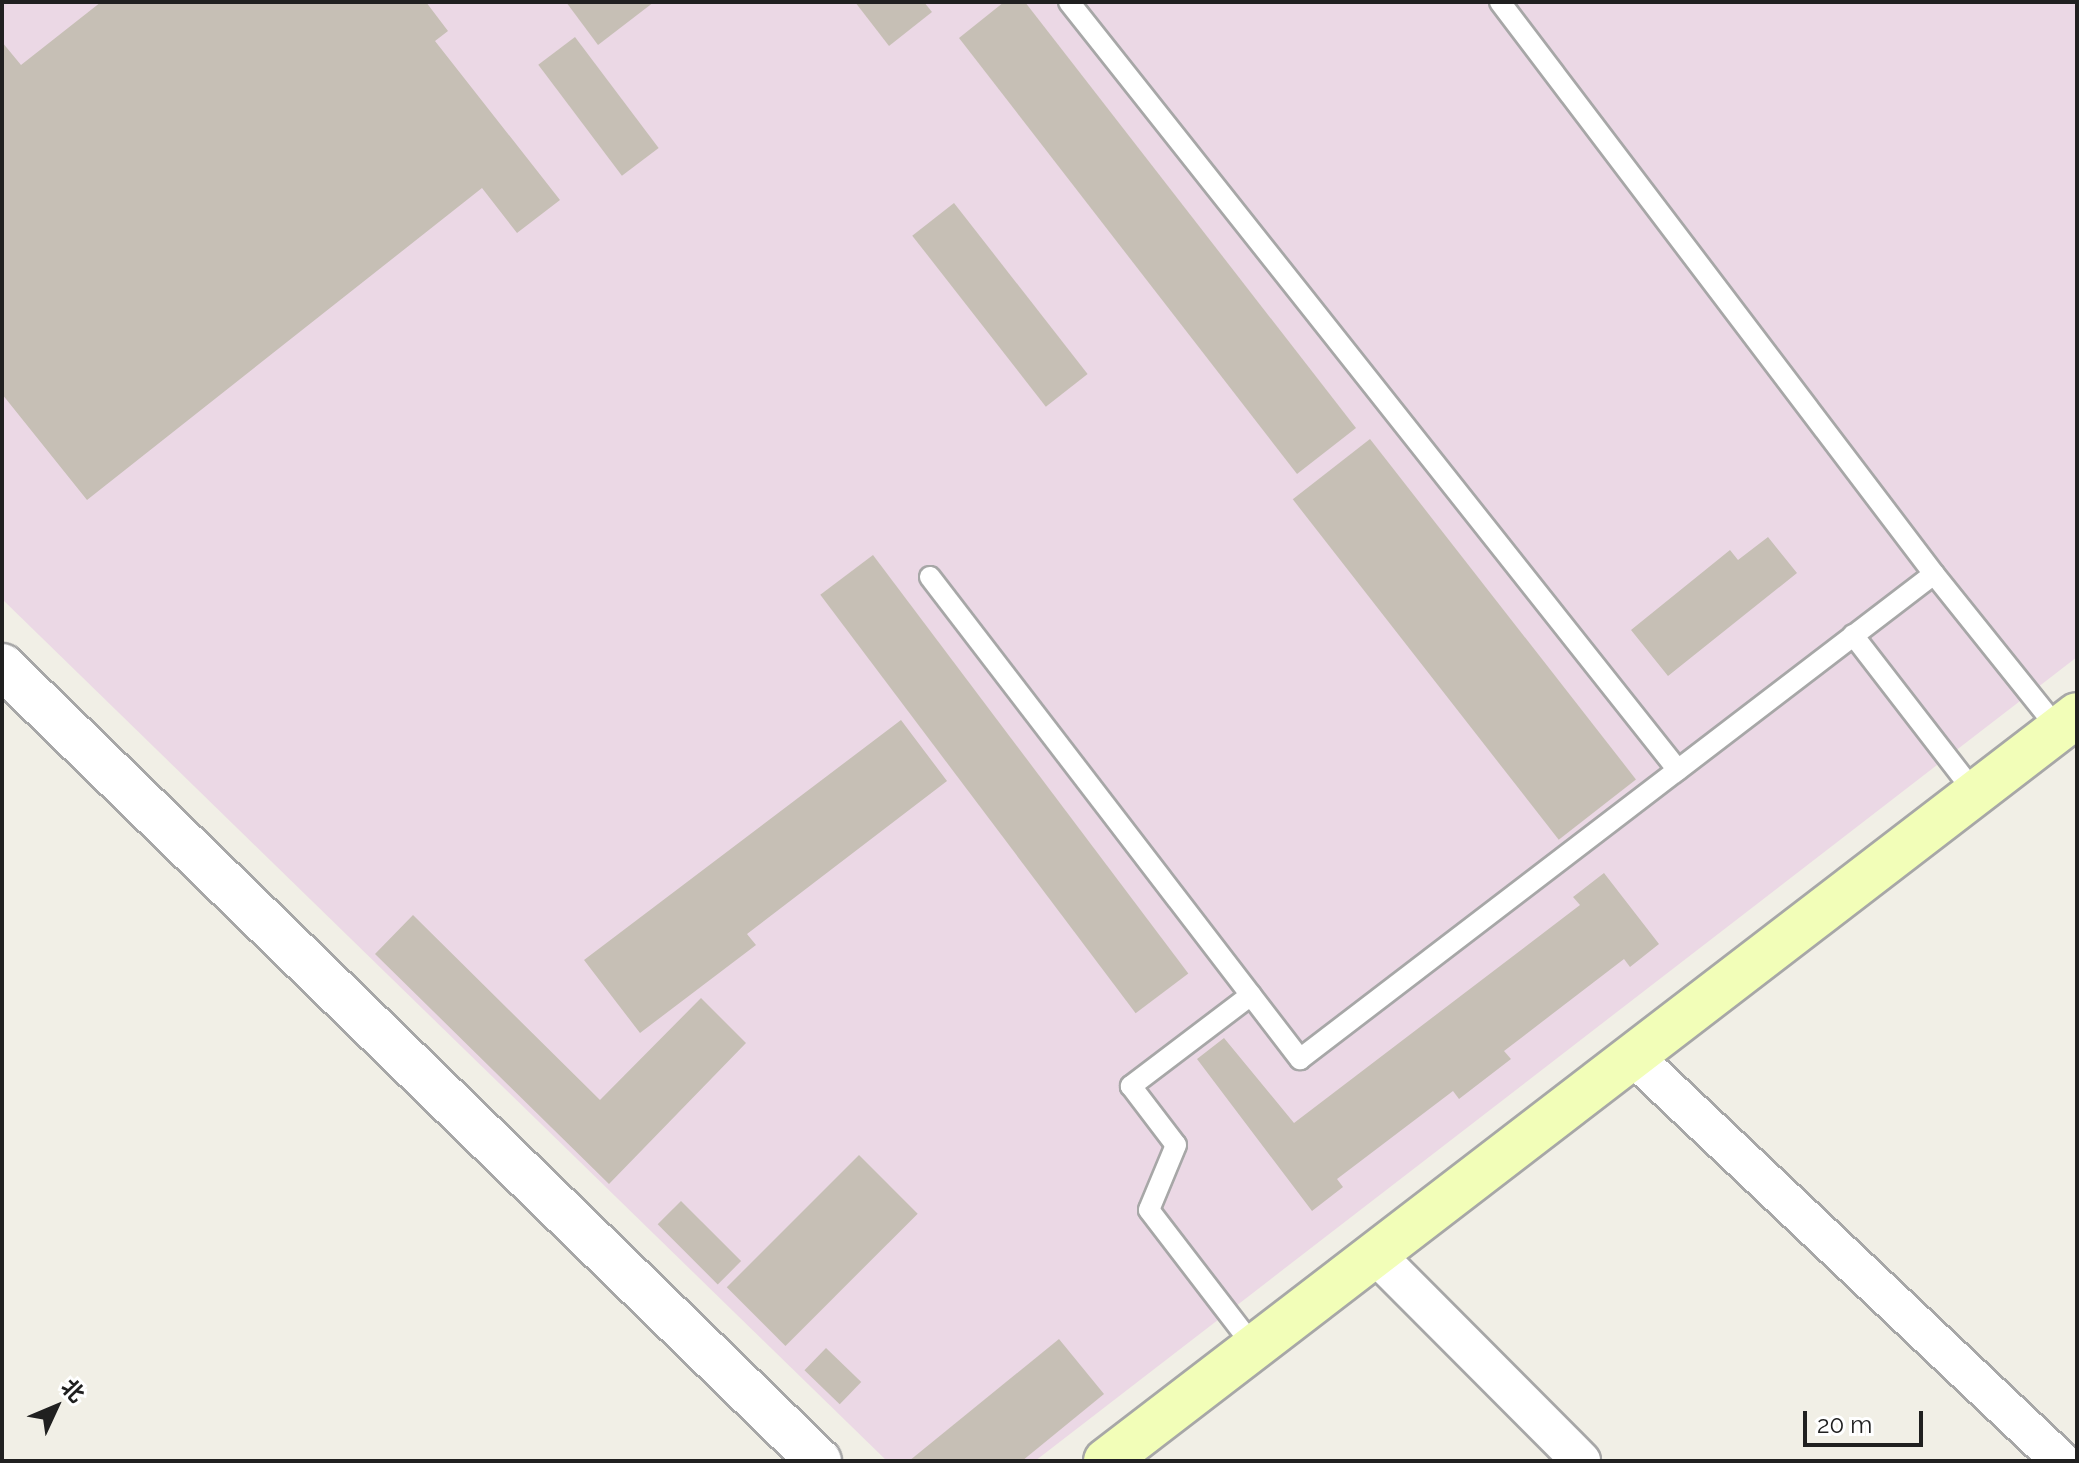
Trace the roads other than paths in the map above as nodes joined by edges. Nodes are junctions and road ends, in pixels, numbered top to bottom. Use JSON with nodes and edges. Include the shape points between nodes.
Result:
{"nodes":[{"id":1,"x":1069,"y":2,"type":"edge"},
{"id":2,"x":1500,"y":2,"type":"edge"},
{"id":3,"x":1934,"y":574,"type":"junction"},
{"id":4,"x":930,"y":577,"type":"dead end"},
{"id":5,"x":1853,"y":635,"type":"junction"},
{"id":6,"x":2,"y":666,"type":"edge"},
{"id":7,"x":2068,"y":722,"type":"edge"},
{"id":8,"x":1678,"y":770,"type":"junction"},
{"id":9,"x":1976,"y":794,"type":"junction"},
{"id":10,"x":1251,"y":995,"type":"junction"},
{"id":11,"x":1633,"y":1056,"type":"junction"},
{"id":12,"x":1375,"y":1254,"type":"junction"},
{"id":13,"x":1254,"y":1347,"type":"junction"},
{"id":14,"x":819,"y":1461,"type":"edge"},
{"id":15,"x":1106,"y":1461,"type":"edge"},
{"id":16,"x":1581,"y":1461,"type":"edge"},
{"id":17,"x":2061,"y":1461,"type":"edge"}],
"edges":[{"from":1,"to":8,"type":"lane"},
{"from":2,"to":3,"type":"lane"},
{"from":3,"to":5,"type":"lane"},
{"from":3,"to":7,"type":"lane"},
{"from":4,"to":10,"type":"lane"},
{"from":5,"to":8,"type":"lane"},
{"from":5,"to":9,"type":"lane"},
{"from":6,"to":14,"type":"street"},
{"from":7,"to":9,"type":"main road"},
{"from":8,"to":10,"type":"lane","via":[[1300,1059]]},
{"from":9,"to":11,"type":"main road"},
{"from":10,"to":13,"type":"lane","via":[[1131,1086],[1176,1145],[1149,1210]]},
{"from":11,"to":12,"type":"main road"},
{"from":11,"to":17,"type":"street"},
{"from":12,"to":13,"type":"main road"},
{"from":12,"to":16,"type":"street"},
{"from":13,"to":15,"type":"main road"}]}
